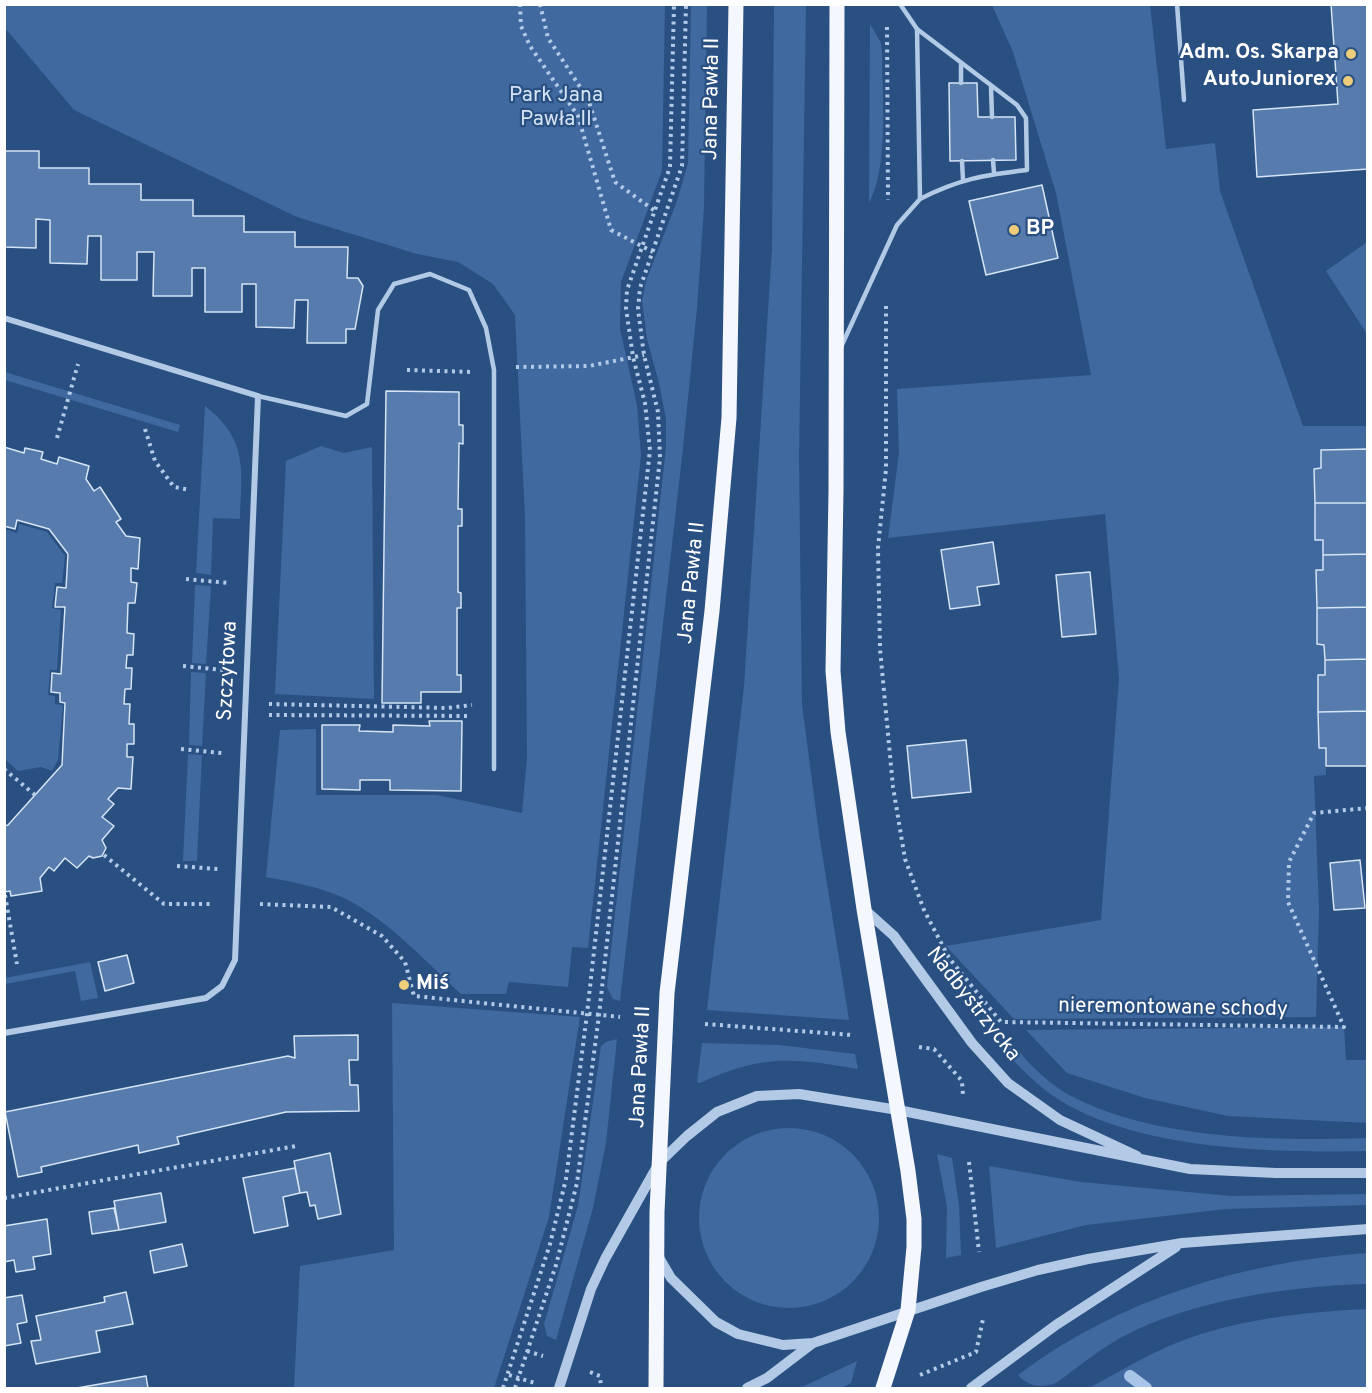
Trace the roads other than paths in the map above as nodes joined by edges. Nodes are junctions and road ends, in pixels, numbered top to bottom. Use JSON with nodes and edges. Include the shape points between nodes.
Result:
{"nodes":[{"id":1,"x":736,"y":4,"type":"edge"},
{"id":2,"x":837,"y":4,"type":"edge"},
{"id":3,"x":900,"y":4,"type":"edge"},
{"id":4,"x":1177,"y":4,"type":"edge"},
{"id":5,"x":917,"y":29,"type":"junction"},
{"id":6,"x":961,"y":65,"type":"junction"},
{"id":7,"x":961,"y":83,"type":"dead end"},
{"id":8,"x":991,"y":87,"type":"junction"},
{"id":9,"x":1184,"y":100,"type":"dead end"},
{"id":10,"x":992,"y":117,"type":"dead end"},
{"id":11,"x":993,"y":160,"type":"dead end"},
{"id":12,"x":962,"y":161,"type":"dead end"},
{"id":13,"x":993,"y":173,"type":"junction"},
{"id":14,"x":963,"y":180,"type":"junction"},
{"id":15,"x":920,"y":199,"type":"junction"},
{"id":16,"x":4,"y":318,"type":"edge"},
{"id":17,"x":835,"y":360,"type":"junction"},
{"id":18,"x":258,"y":396,"type":"junction"},
{"id":19,"x":494,"y":769,"type":"dead end"},
{"id":20,"x":864,"y":909,"type":"junction"},
{"id":21,"x":4,"y":1033,"type":"edge"},
{"id":22,"x":898,"y":1110,"type":"junction"},
{"id":23,"x":658,"y":1163,"type":"junction"},
{"id":24,"x":1154,"y":1163,"type":"junction"},
{"id":25,"x":1368,"y":1173,"type":"edge"},
{"id":26,"x":1368,"y":1228,"type":"edge"},
{"id":27,"x":1182,"y":1243,"type":"junction"},
{"id":28,"x":657,"y":1254,"type":"junction"},
{"id":29,"x":908,"y":1310,"type":"junction"},
{"id":30,"x":813,"y":1343,"type":"junction"},
{"id":31,"x":559,"y":1389,"type":"edge"},
{"id":32,"x":656,"y":1389,"type":"edge"},
{"id":33,"x":747,"y":1389,"type":"edge"},
{"id":34,"x":883,"y":1389,"type":"edge"},
{"id":35,"x":971,"y":1389,"type":"edge"}],
"edges":[{"from":1,"to":23,"type":"main road","name":"Jana Pawła II","via":[[729,418],[712,611],[667,993]]},
{"from":2,"to":17,"type":"main road"},
{"from":3,"to":5,"type":"lane"},
{"from":4,"to":9,"type":"lane"},
{"from":5,"to":6,"type":"lane"},
{"from":5,"to":15,"type":"lane"},
{"from":6,"to":7,"type":"lane"},
{"from":6,"to":8,"type":"lane"},
{"from":8,"to":10,"type":"lane"},
{"from":8,"to":13,"type":"lane","via":[[1017,105],[1026,118],[1027,170]]},
{"from":11,"to":13,"type":"lane"},
{"from":12,"to":14,"type":"lane"},
{"from":13,"to":14,"type":"lane"},
{"from":14,"to":15,"type":"lane"},
{"from":15,"to":17,"type":"lane","via":[[897,225]]},
{"from":16,"to":18,"type":"street"},
{"from":17,"to":20,"type":"main road","via":[[833,671]]},
{"from":18,"to":19,"type":"lane","via":[[346,416],[367,404],[378,310],[394,284],[430,274],[469,290],[486,328],[494,370]]},
{"from":18,"to":21,"type":"street","name":"Szczytowa","via":[[235,960],[222,986],[206,998]]},
{"from":20,"to":22,"type":"main road"},
{"from":20,"to":24,"type":"street","name":"Nadbystrzycka","via":[[894,936],[972,1042],[1008,1083],[1060,1120]]},
{"from":22,"to":23,"type":"street","name":"Nadbystrzycka","via":[[799,1094],[757,1096],[717,1112]]},
{"from":22,"to":24,"type":"street","name":"Nadbystrzycka"},
{"from":22,"to":29,"type":"main road","via":[[914,1219]]},
{"from":23,"to":28,"type":"main road","name":"Jana Pawła II"},
{"from":23,"to":31,"type":"street","via":[[591,1290]]},
{"from":24,"to":25,"type":"street","name":"Nadbystrzycka","via":[[1190,1169]]},
{"from":26,"to":27,"type":"street"},
{"from":27,"to":29,"type":"street","via":[[1038,1270]]},
{"from":27,"to":35,"type":"street","via":[[1056,1325]]},
{"from":28,"to":30,"type":"street","via":[[671,1278],[716,1322],[762,1342]]},
{"from":28,"to":32,"type":"main road","name":"Jana Pawła II"},
{"from":29,"to":30,"type":"street"},
{"from":29,"to":34,"type":"main road"},
{"from":30,"to":33,"type":"street"}]}
